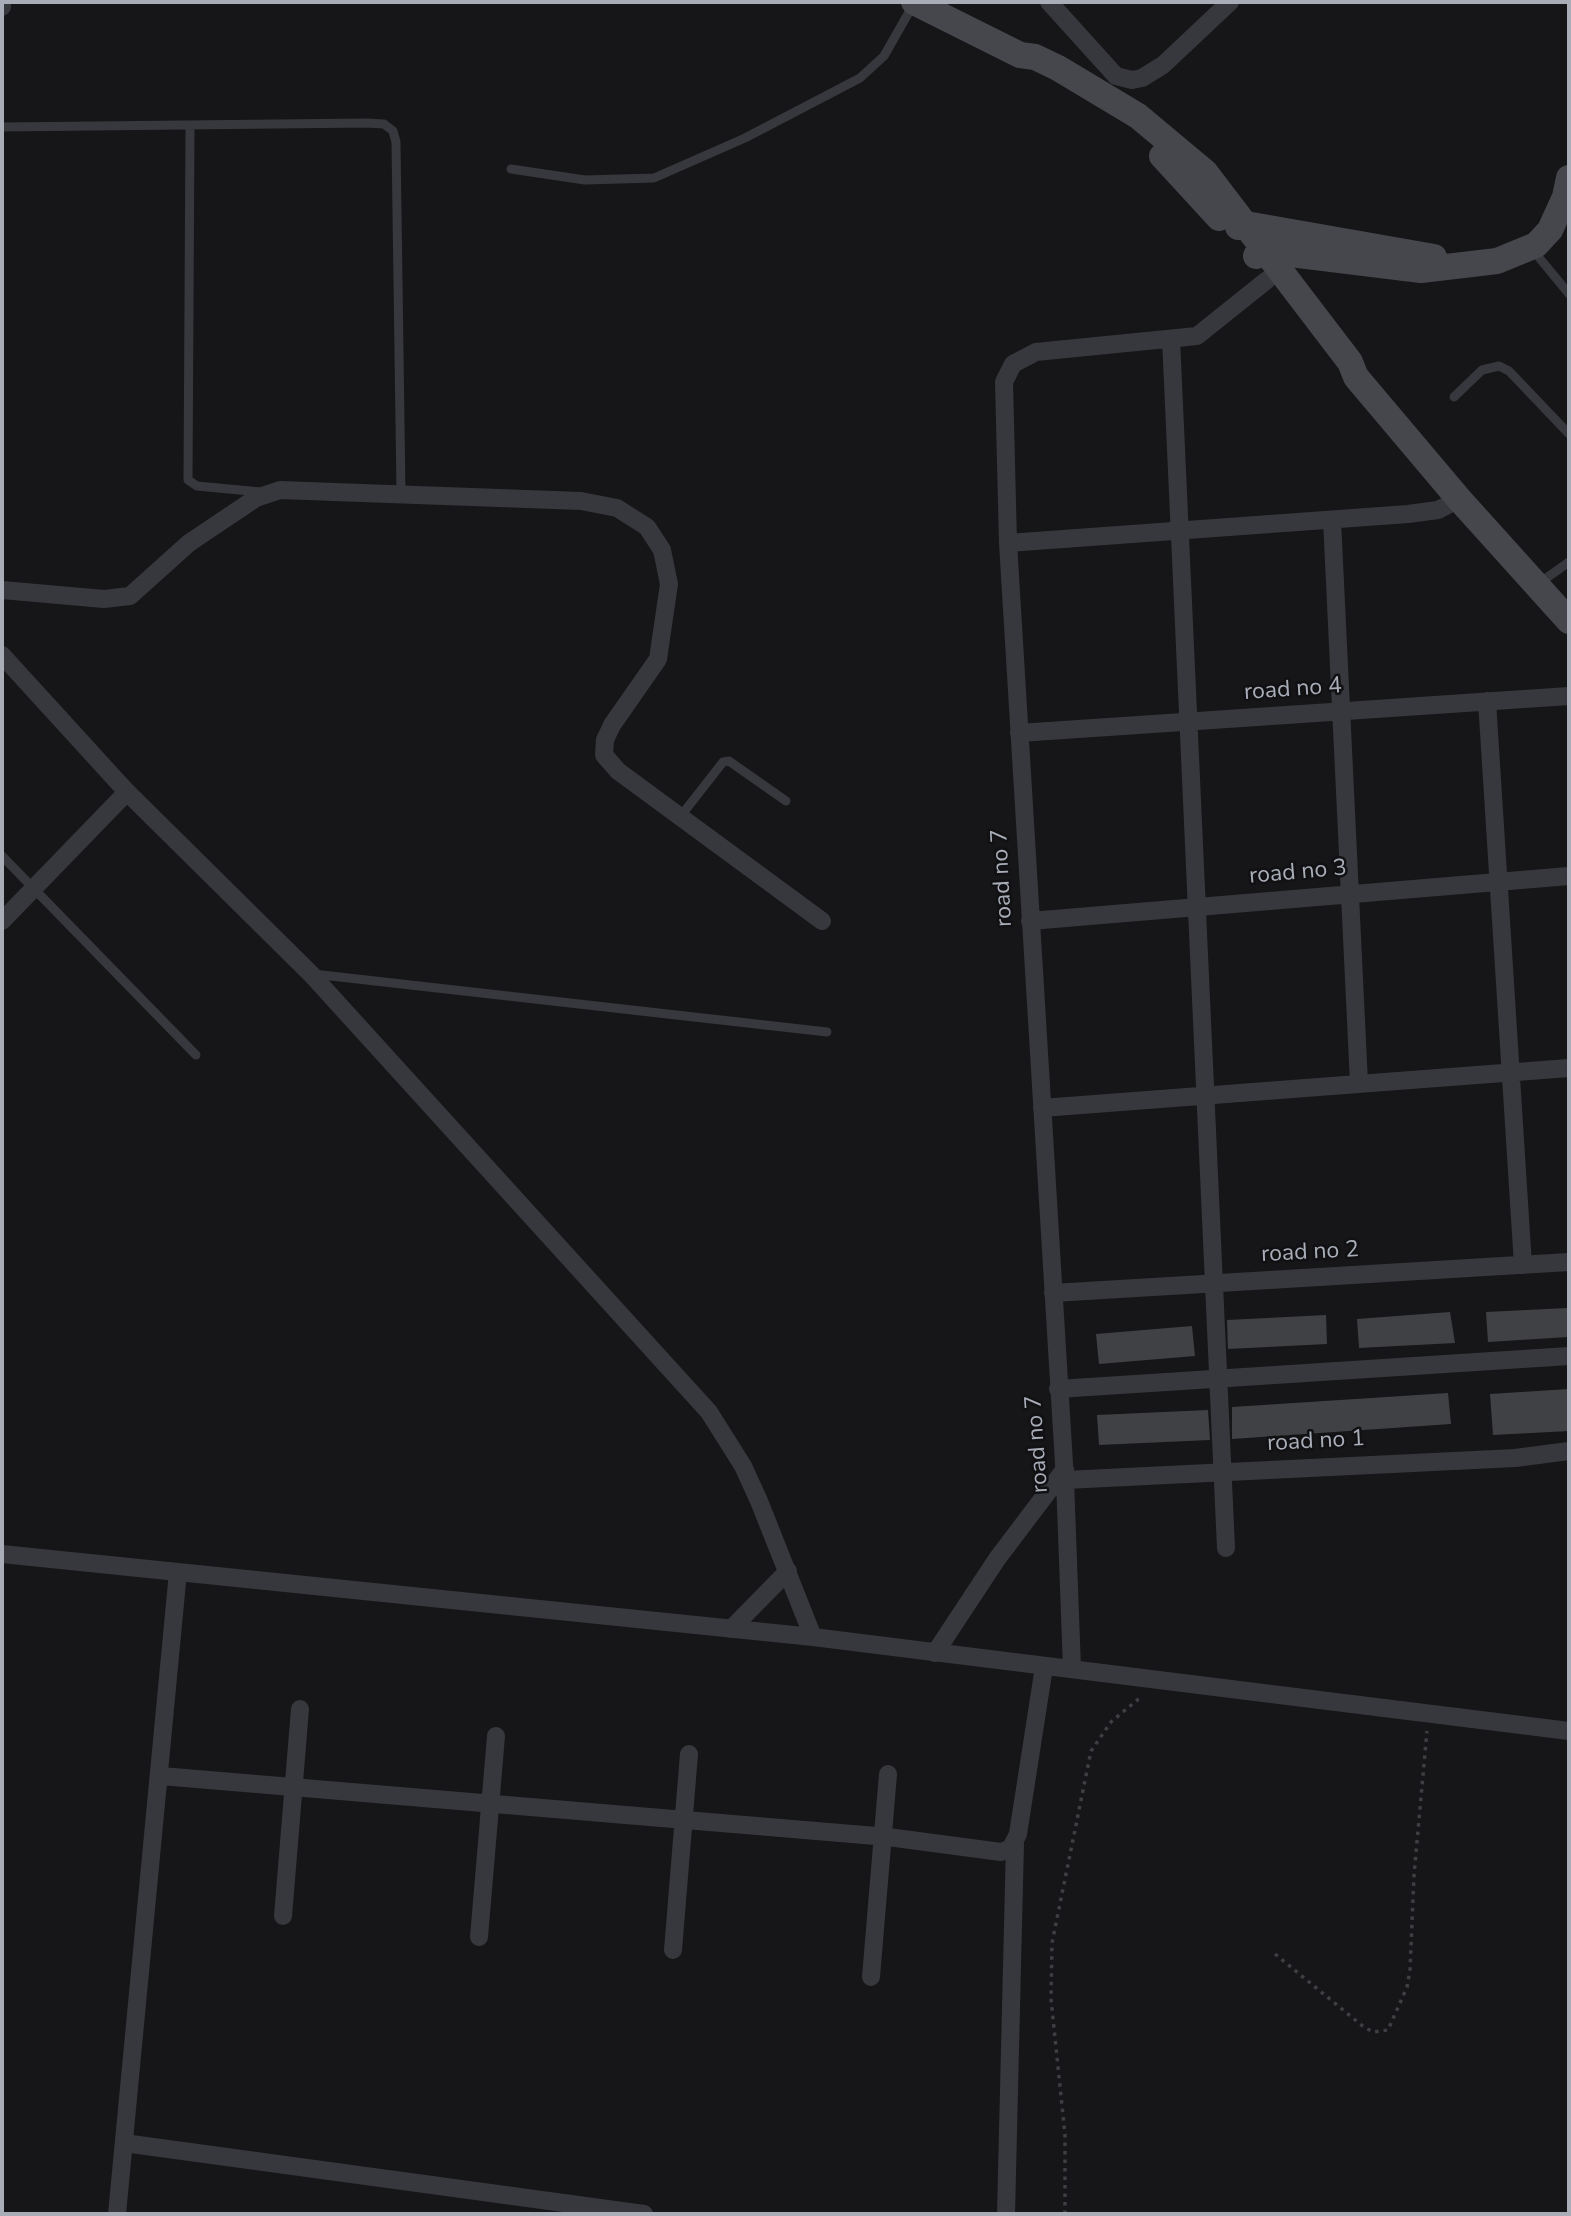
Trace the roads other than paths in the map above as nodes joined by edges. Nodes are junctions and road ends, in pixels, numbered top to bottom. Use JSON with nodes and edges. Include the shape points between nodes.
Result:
{"nodes":[{"id":1,"x":2,"y":2,"type":"edge"},
{"id":2,"x":914,"y":2,"type":"edge"},
{"id":3,"x":1049,"y":2,"type":"edge"},
{"id":4,"x":1230,"y":2,"type":"edge"},
{"id":5,"x":2,"y":7,"type":"edge"},
{"id":6,"x":2,"y":127,"type":"edge"},
{"id":7,"x":190,"y":127,"type":"junction"},
{"id":8,"x":511,"y":169,"type":"dead end"},
{"id":9,"x":1569,"y":177,"type":"edge"},
{"id":10,"x":1238,"y":227,"type":"junction"},
{"id":11,"x":1531,"y":247,"type":"junction"},
{"id":12,"x":1261,"y":263,"type":"junction"},
{"id":13,"x":1457,"y":265,"type":"junction"},
{"id":14,"x":1569,"y":294,"type":"edge"},
{"id":15,"x":1171,"y":339,"type":"junction"},
{"id":16,"x":1454,"y":397,"type":"dead end"},
{"id":17,"x":1569,"y":434,"type":"edge"},
{"id":18,"x":268,"y":493,"type":"junction"},
{"id":19,"x":401,"y":493,"type":"junction"},
{"id":20,"x":1459,"y":499,"type":"junction"},
{"id":21,"x":1332,"y":520,"type":"junction"},
{"id":22,"x":1180,"y":530,"type":"junction"},
{"id":23,"x":1008,"y":543,"type":"junction"},
{"id":24,"x":1569,"y":562,"type":"edge"},
{"id":25,"x":1537,"y":585,"type":"junction"},
{"id":26,"x":2,"y":590,"type":"edge"},
{"id":27,"x":1569,"y":621,"type":"edge"},
{"id":28,"x":2,"y":655,"type":"edge"},
{"id":29,"x":1569,"y":696,"type":"edge"},
{"id":30,"x":1486,"y":701,"type":"junction"},
{"id":31,"x":1341,"y":711,"type":"junction"},
{"id":32,"x":1188,"y":721,"type":"junction"},
{"id":33,"x":1020,"y":733,"type":"junction"},
{"id":34,"x":127,"y":792,"type":"junction"},
{"id":35,"x":786,"y":801,"type":"dead end"},
{"id":36,"x":680,"y":817,"type":"junction"},
{"id":37,"x":2,"y":856,"type":"edge"},
{"id":38,"x":1569,"y":876,"type":"edge"},
{"id":39,"x":1498,"y":882,"type":"junction"},
{"id":40,"x":32,"y":887,"type":"junction"},
{"id":41,"x":1351,"y":894,"type":"junction"},
{"id":42,"x":1196,"y":906,"type":"junction"},
{"id":43,"x":2,"y":920,"type":"edge"},
{"id":44,"x":822,"y":921,"type":"dead end"},
{"id":45,"x":1030,"y":921,"type":"junction"},
{"id":46,"x":311,"y":974,"type":"junction"},
{"id":47,"x":827,"y":1032,"type":"dead end"},
{"id":48,"x":196,"y":1055,"type":"dead end"},
{"id":49,"x":1569,"y":1068,"type":"edge"},
{"id":50,"x":1511,"y":1072,"type":"junction"},
{"id":51,"x":1359,"y":1083,"type":"junction"},
{"id":52,"x":1205,"y":1094,"type":"junction"},
{"id":53,"x":1042,"y":1108,"type":"junction"},
{"id":54,"x":1569,"y":1262,"type":"edge"},
{"id":55,"x":1523,"y":1265,"type":"junction"},
{"id":56,"x":1214,"y":1283,"type":"junction"},
{"id":57,"x":1053,"y":1293,"type":"junction"},
{"id":58,"x":1569,"y":1356,"type":"edge"},
{"id":59,"x":1219,"y":1380,"type":"junction"},
{"id":60,"x":1058,"y":1390,"type":"junction"},
{"id":61,"x":1569,"y":1451,"type":"edge"},
{"id":62,"x":1222,"y":1471,"type":"junction"},
{"id":63,"x":1065,"y":1474,"type":"junction"},
{"id":64,"x":1226,"y":1548,"type":"dead end"},
{"id":65,"x":2,"y":1554,"type":"edge"},
{"id":66,"x":788,"y":1571,"type":"junction"},
{"id":67,"x":178,"y":1572,"type":"junction"},
{"id":68,"x":731,"y":1629,"type":"junction"},
{"id":69,"x":813,"y":1637,"type":"junction"},
{"id":70,"x":935,"y":1653,"type":"junction"},
{"id":71,"x":1044,"y":1667,"type":"junction"},
{"id":72,"x":1072,"y":1668,"type":"junction"},
{"id":73,"x":300,"y":1709,"type":"dead end"},
{"id":74,"x":1569,"y":1731,"type":"edge"},
{"id":75,"x":496,"y":1736,"type":"dead end"},
{"id":76,"x":689,"y":1754,"type":"dead end"},
{"id":77,"x":888,"y":1774,"type":"dead end"},
{"id":78,"x":161,"y":1776,"type":"junction"},
{"id":79,"x":294,"y":1787,"type":"junction"},
{"id":80,"x":490,"y":1804,"type":"junction"},
{"id":81,"x":684,"y":1820,"type":"junction"},
{"id":82,"x":883,"y":1837,"type":"junction"},
{"id":83,"x":1015,"y":1843,"type":"junction"},
{"id":84,"x":283,"y":1916,"type":"dead end"},
{"id":85,"x":479,"y":1937,"type":"dead end"},
{"id":86,"x":673,"y":1950,"type":"dead end"},
{"id":87,"x":871,"y":1977,"type":"dead end"},
{"id":88,"x":124,"y":2143,"type":"junction"},
{"id":89,"x":117,"y":2214,"type":"edge"},
{"id":90,"x":644,"y":2214,"type":"edge"},
{"id":91,"x":1006,"y":2214,"type":"edge"}],
"edges":[{"from":1,"to":5,"type":"street"},
{"from":2,"to":8,"type":"lane","via":[[884,56],[860,78],[745,138],[654,178],[585,180]]},
{"from":2,"to":10,"type":"main road","via":[[1020,55],[1026,67],[1097,108],[1160,154]]},
{"from":3,"to":4,"type":"street","via":[[1116,76],[1142,78],[1163,65]]},
{"from":6,"to":7,"type":"lane"},
{"from":7,"to":18,"type":"lane","via":[[188,480],[197,486]]},
{"from":7,"to":19,"type":"lane","via":[[367,123],[384,124],[393,131]]},
{"from":9,"to":11,"type":"main road","via":[[1550,230]]},
{"from":10,"to":12,"type":"main road"},
{"from":10,"to":13,"type":"main road","via":[[1422,253]]},
{"from":11,"to":13,"type":"main road","via":[[1497,261]]},
{"from":11,"to":14,"type":"lane"},
{"from":12,"to":13,"type":"main road","via":[[1422,270]]},
{"from":12,"to":15,"type":"street","name":"road no 7","via":[[1207,330]]},
{"from":12,"to":20,"type":"main road","via":[[1350,362],[1356,377]]},
{"from":15,"to":22,"type":"street"},
{"from":15,"to":23,"type":"street","name":"road no 7","via":[[1036,352],[1013,364],[1004,382],[1003,403]]},
{"from":16,"to":17,"type":"lane","via":[[1482,370],[1499,366]]},
{"from":18,"to":19,"type":"street"},
{"from":18,"to":26,"type":"street","via":[[189,543],[130,596]]},
{"from":19,"to":36,"type":"street","via":[[581,501],[617,508],[647,527],[662,550],[669,584],[666,621],[658,659],[612,725],[604,755],[618,771]]},
{"from":20,"to":21,"type":"street","via":[[1438,510]]},
{"from":20,"to":25,"type":"main road"},
{"from":21,"to":22,"type":"street"},
{"from":21,"to":31,"type":"street"},
{"from":22,"to":23,"type":"street"},
{"from":22,"to":32,"type":"street"},
{"from":23,"to":33,"type":"street","name":"road no 7"},
{"from":24,"to":25,"type":"lane"},
{"from":25,"to":27,"type":"main road"},
{"from":28,"to":34,"type":"street"},
{"from":29,"to":30,"type":"street","name":"road no 4"},
{"from":30,"to":31,"type":"street","name":"road no 4"},
{"from":30,"to":39,"type":"street"},
{"from":31,"to":32,"type":"street","name":"road no 4"},
{"from":31,"to":41,"type":"street"},
{"from":32,"to":33,"type":"street","name":"road no 4"},
{"from":32,"to":42,"type":"street"},
{"from":33,"to":45,"type":"street","name":"road no 7"},
{"from":34,"to":40,"type":"street"},
{"from":34,"to":46,"type":"street"},
{"from":35,"to":36,"type":"lane","via":[[729,761],[723,762]]},
{"from":36,"to":44,"type":"street"},
{"from":37,"to":40,"type":"lane"},
{"from":38,"to":39,"type":"street","name":"road no 3"},
{"from":39,"to":41,"type":"street","name":"road no 3"},
{"from":39,"to":50,"type":"street"},
{"from":40,"to":43,"type":"street"},
{"from":40,"to":48,"type":"lane"},
{"from":41,"to":42,"type":"street","name":"road no 3"},
{"from":41,"to":51,"type":"street"},
{"from":42,"to":45,"type":"street","name":"road no 3"},
{"from":42,"to":52,"type":"street"},
{"from":45,"to":53,"type":"street","name":"road no 7"},
{"from":46,"to":47,"type":"lane"},
{"from":46,"to":66,"type":"street","via":[[709,1412],[743,1466]]},
{"from":49,"to":50,"type":"street"},
{"from":50,"to":51,"type":"street"},
{"from":50,"to":55,"type":"street"},
{"from":51,"to":52,"type":"street"},
{"from":52,"to":53,"type":"street"},
{"from":52,"to":56,"type":"street"},
{"from":53,"to":57,"type":"street","name":"road no 7"},
{"from":54,"to":55,"type":"street","name":"road no 2"},
{"from":55,"to":56,"type":"street","name":"road no 2"},
{"from":56,"to":57,"type":"street","name":"road no 2"},
{"from":56,"to":59,"type":"street"},
{"from":57,"to":60,"type":"street","name":"road no 7"},
{"from":58,"to":59,"type":"street"},
{"from":59,"to":60,"type":"street"},
{"from":59,"to":62,"type":"street"},
{"from":60,"to":63,"type":"street","name":"road no 7"},
{"from":61,"to":62,"type":"street","name":"road no 1","via":[[1515,1458]]},
{"from":62,"to":63,"type":"street","name":"road no 1"},
{"from":62,"to":64,"type":"street"},
{"from":63,"to":70,"type":"street","via":[[997,1559]]},
{"from":63,"to":72,"type":"street","name":"road no 7"},
{"from":65,"to":67,"type":"street"},
{"from":66,"to":68,"type":"street"},
{"from":66,"to":69,"type":"street"},
{"from":67,"to":68,"type":"street"},
{"from":67,"to":78,"type":"street"},
{"from":68,"to":69,"type":"street"},
{"from":69,"to":70,"type":"street"},
{"from":70,"to":71,"type":"street"},
{"from":71,"to":72,"type":"street"},
{"from":71,"to":83,"type":"street"},
{"from":72,"to":74,"type":"street"},
{"from":73,"to":79,"type":"street"},
{"from":75,"to":80,"type":"street"},
{"from":76,"to":81,"type":"street"},
{"from":77,"to":82,"type":"street"},
{"from":78,"to":79,"type":"street"},
{"from":78,"to":88,"type":"street"},
{"from":79,"to":80,"type":"street"},
{"from":79,"to":84,"type":"street"},
{"from":80,"to":81,"type":"street"},
{"from":80,"to":85,"type":"street"},
{"from":81,"to":82,"type":"street"},
{"from":81,"to":86,"type":"street"},
{"from":82,"to":83,"type":"street","via":[[1001,1852]]},
{"from":82,"to":87,"type":"street"},
{"from":83,"to":91,"type":"street"},
{"from":88,"to":89,"type":"street"},
{"from":88,"to":90,"type":"street"}]}
